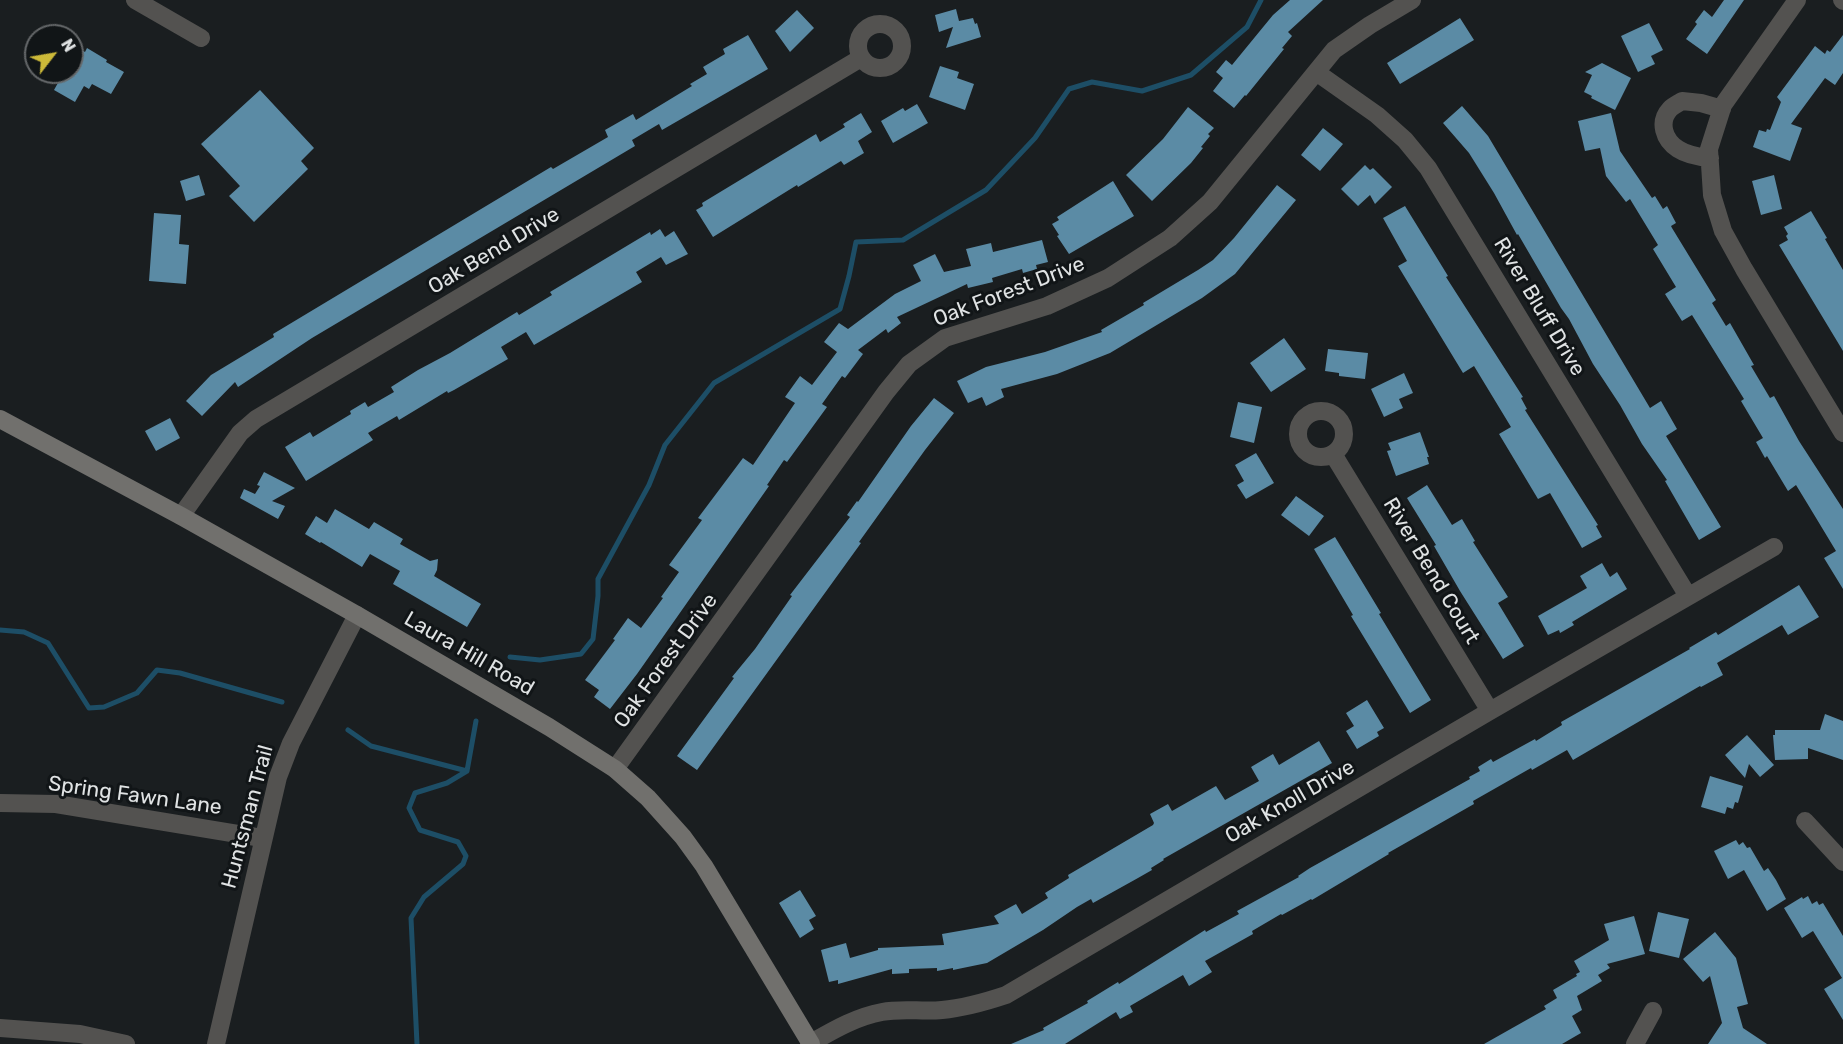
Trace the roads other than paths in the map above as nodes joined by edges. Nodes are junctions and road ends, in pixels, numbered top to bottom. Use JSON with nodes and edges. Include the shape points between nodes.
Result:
{"nodes":[{"id":1,"x":135,"y":0,"type":"edge"},
{"id":2,"x":1412,"y":0,"type":"edge"},
{"id":3,"x":1797,"y":0,"type":"edge"},
{"id":4,"x":201,"y":38,"type":"dead end"},
{"id":5,"x":861,"y":58,"type":"dead end"},
{"id":6,"x":1316,"y":72,"type":"junction"},
{"id":7,"x":1722,"y":109,"type":"junction"},
{"id":8,"x":1710,"y":158,"type":"junction"},
{"id":9,"x":0,"y":419,"type":"edge"},
{"id":10,"x":1843,"y":433,"type":"edge"},
{"id":11,"x":1333,"y":454,"type":"dead end"},
{"id":12,"x":181,"y":516,"type":"junction"},
{"id":13,"x":1774,"y":548,"type":"dead end"},
{"id":14,"x":1688,"y":596,"type":"junction"},
{"id":15,"x":357,"y":615,"type":"junction"},
{"id":16,"x":1490,"y":711,"type":"junction"},
{"id":17,"x":615,"y":770,"type":"junction"},
{"id":18,"x":0,"y":803,"type":"edge"},
{"id":19,"x":1806,"y":821,"type":"dead end"},
{"id":20,"x":262,"y":838,"type":"junction"},
{"id":21,"x":1843,"y":862,"type":"edge"},
{"id":22,"x":1653,"y":1011,"type":"dead end"},
{"id":23,"x":0,"y":1028,"type":"edge"},
{"id":24,"x":126,"y":1044,"type":"edge"},
{"id":25,"x":216,"y":1044,"type":"edge"},
{"id":26,"x":811,"y":1044,"type":"edge"},
{"id":27,"x":1635,"y":1044,"type":"edge"}],
"edges":[{"from":1,"to":4,"type":"street"},
{"from":2,"to":6,"type":"street","name":"Oak Forest Drive","via":[[1352,36]]},
{"from":3,"to":7,"type":"street"},
{"from":5,"to":12,"type":"street","name":"Oak Bend Drive","via":[[256,419],[240,433]]},
{"from":6,"to":14,"type":"street","name":"River Bluff Drive","via":[[1377,115],[1428,168]]},
{"from":6,"to":17,"type":"street","name":"Oak Forest Drive","via":[[1210,202],[1170,238],[1108,278],[1047,306],[945,338],[909,364]]},
{"from":7,"to":8,"type":"street","via":[[1709,149]]},
{"from":7,"to":8,"type":"street","via":[[1682,101],[1670,110],[1663,125],[1666,138],[1678,149]]},
{"from":8,"to":10,"type":"street","via":[[1712,195],[1723,231]]},
{"from":9,"to":12,"type":"main road","name":"Laura Hill Road"},
{"from":11,"to":16,"type":"street","name":"River Bend Court"},
{"from":12,"to":15,"type":"main road","name":"Laura Hill Road"},
{"from":13,"to":14,"type":"street","name":"Oak Knoll Drive"},
{"from":14,"to":16,"type":"street","name":"Oak Knoll Drive"},
{"from":15,"to":17,"type":"main road","name":"Laura Hill Road"},
{"from":15,"to":20,"type":"street","name":"Huntsman Trail","via":[[291,743]]},
{"from":16,"to":26,"type":"street","name":"Oak Knoll Drive","via":[[1006,995],[962,1008],[881,1012],[848,1023]]},
{"from":17,"to":26,"type":"main road","name":"Laura Hill Road","via":[[648,798],[704,866]]},
{"from":18,"to":20,"type":"street","name":"Spring Fawn Lane","via":[[56,804]]},
{"from":19,"to":21,"type":"street"},
{"from":20,"to":25,"type":"street","name":"Huntsman Trail"},
{"from":22,"to":27,"type":"street"},
{"from":23,"to":24,"type":"street","via":[[80,1034]]}]}
